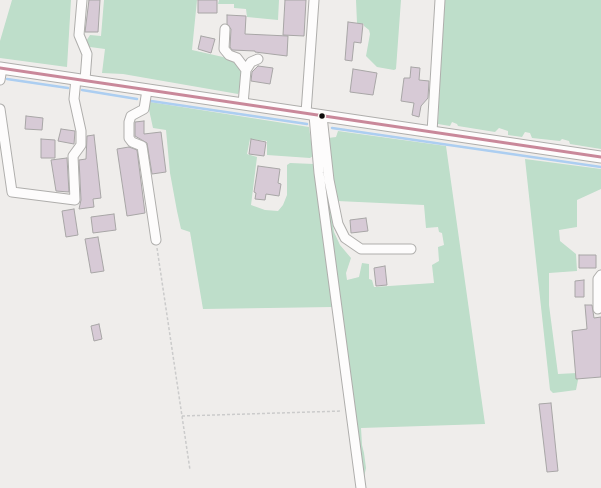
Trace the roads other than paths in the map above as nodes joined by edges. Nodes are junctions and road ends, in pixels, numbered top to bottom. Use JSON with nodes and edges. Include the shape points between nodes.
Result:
{"nodes":[{"id":1,"x":82,"y":0,"type":"edge"},
{"id":2,"x":314,"y":0,"type":"edge"},
{"id":3,"x":440,"y":0,"type":"edge"},
{"id":4,"x":225,"y":29,"type":"dead end"},
{"id":5,"x":258,"y":59,"type":"dead end"},
{"id":6,"x":1,"y":68,"type":"edge"},
{"id":7,"x":246,"y":70,"type":"junction"},
{"id":8,"x":0,"y":80,"type":"edge"},
{"id":9,"x":80,"y":80,"type":"junction"},
{"id":10,"x":147,"y":90,"type":"junction"},
{"id":11,"x":243,"y":104,"type":"junction"},
{"id":12,"x":0,"y":109,"type":"edge"},
{"id":13,"x":314,"y":115,"type":"junction"},
{"id":14,"x":432,"y":132,"type":"junction"},
{"id":15,"x":601,"y":157,"type":"edge"},
{"id":16,"x":156,"y":240,"type":"road end"},
{"id":17,"x":410,"y":249,"type":"dead end"},
{"id":18,"x":601,"y":275,"type":"edge"},
{"id":19,"x":598,"y":309,"type":"dead end"},
{"id":20,"x":360,"y":488,"type":"edge"}],
"edges":[{"from":1,"to":9,"type":"street","via":[[79,36],[87,54]]},
{"from":2,"to":13,"type":"street"},
{"from":3,"to":14,"type":"street"},
{"from":4,"to":7,"type":"street","via":[[224,49],[229,55],[237,58]]},
{"from":5,"to":7,"type":"street","via":[[251,62]]},
{"from":6,"to":8,"type":"street"},
{"from":6,"to":9,"type":"street"},
{"from":7,"to":11,"type":"street"},
{"from":9,"to":10,"type":"street"},
{"from":9,"to":12,"type":"street","via":[[74,99],[81,131],[81,146],[73,156],[75,200],[12,192]]},
{"from":10,"to":11,"type":"street"},
{"from":10,"to":16,"type":"street","via":[[144,109],[131,116],[129,138],[142,146]]},
{"from":11,"to":13,"type":"street"},
{"from":13,"to":14,"type":"street"},
{"from":13,"to":17,"type":"street","via":[[338,224],[345,238],[361,249]]},
{"from":13,"to":20,"type":"street","via":[[319,173]]},
{"from":14,"to":15,"type":"street"},
{"from":18,"to":19,"type":"street","via":[[598,280]]}]}
